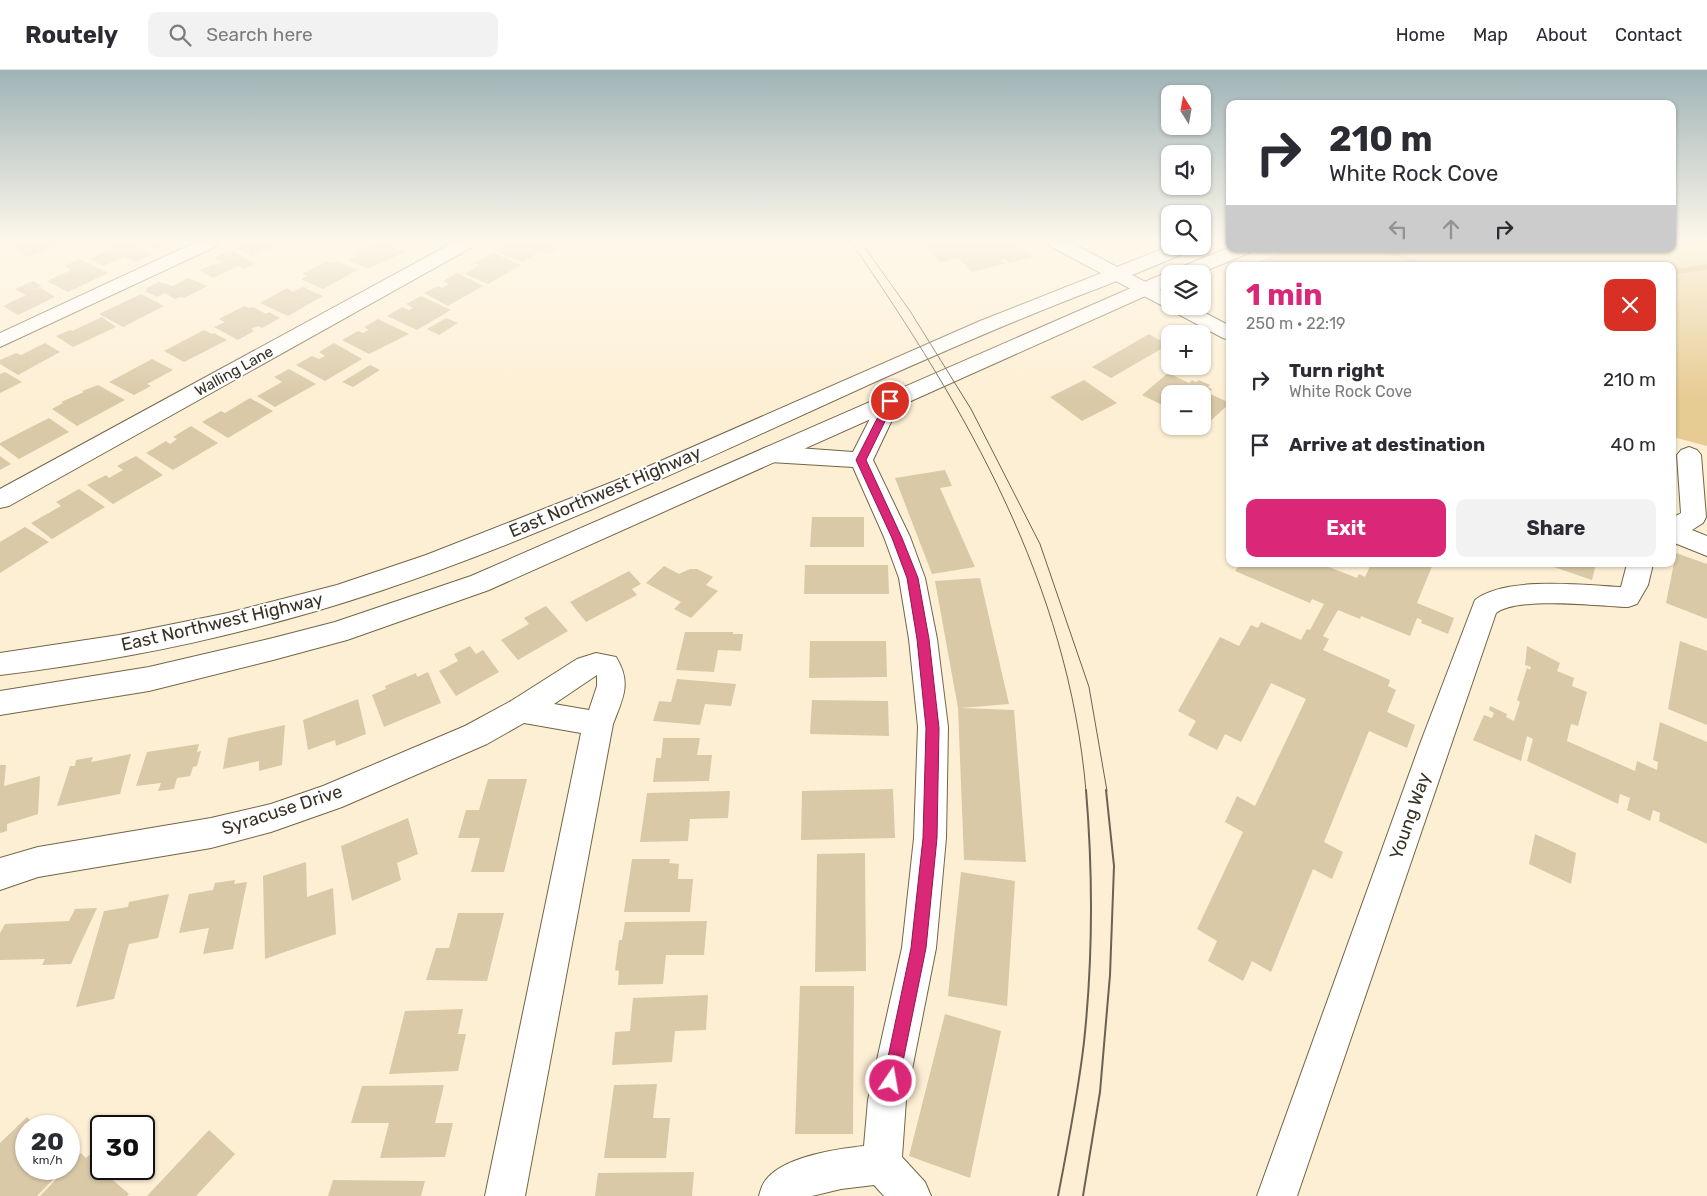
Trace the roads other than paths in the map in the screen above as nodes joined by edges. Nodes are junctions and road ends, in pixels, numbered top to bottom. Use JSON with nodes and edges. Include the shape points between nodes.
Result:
{"nodes":[{"id":1,"x":99,"y":295,"type":"edge"},
{"id":2,"x":373,"y":295,"type":"edge"},
{"id":3,"x":1065,"y":295,"type":"edge"},
{"id":4,"x":1130,"y":295,"type":"edge"},
{"id":5,"x":1211,"y":307,"type":"edge"},
{"id":6,"x":1193,"y":315,"type":"edge"},
{"id":7,"x":1226,"y":315,"type":"edge"},
{"id":8,"x":1226,"y":332,"type":"edge"},
{"id":9,"x":0,"y":341,"type":"edge"},
{"id":10,"x":890,"y":401,"type":"junction"},
{"id":11,"x":770,"y":454,"type":"junction"},
{"id":12,"x":861,"y":460,"type":"junction"},
{"id":13,"x":1690,"y":466,"type":"edge"},
{"id":14,"x":677,"y":495,"type":"junction"},
{"id":15,"x":0,"y":500,"type":"edge"},
{"id":16,"x":1676,"y":528,"type":"edge"},
{"id":17,"x":1676,"y":532,"type":"edge"},
{"id":18,"x":1707,"y":547,"type":"edge"},
{"id":19,"x":1639,"y":567,"type":"edge"},
{"id":20,"x":370,"y":584,"type":"junction"},
{"id":21,"x":0,"y":664,"type":"edge"},
{"id":22,"x":150,"y":679,"type":"junction"},
{"id":23,"x":0,"y":703,"type":"edge"},
{"id":24,"x":521,"y":710,"type":"junction"},
{"id":25,"x":598,"y":724,"type":"junction"},
{"id":26,"x":0,"y":874,"type":"edge"},
{"id":27,"x":882,"y":1164,"type":"junction"},
{"id":28,"x":505,"y":1196,"type":"edge"},
{"id":29,"x":778,"y":1196,"type":"edge"},
{"id":30,"x":911,"y":1196,"type":"edge"},
{"id":31,"x":1277,"y":1196,"type":"edge"}],
"edges":[{"from":1,"to":9,"type":"street"},
{"from":2,"to":15,"type":"street","name":"Walling Lane"},
{"from":3,"to":20,"type":"street","name":"East Northwest Highway","via":[[601,494],[448,557]]},
{"from":4,"to":10,"type":"street","name":"East Northwest Highway"},
{"from":5,"to":7,"type":"street"},
{"from":6,"to":8,"type":"street"},
{"from":10,"to":11,"type":"street","name":"East Northwest Highway"},
{"from":10,"to":12,"type":"street"},
{"from":11,"to":12,"type":"street"},
{"from":11,"to":14,"type":"street","name":"East Northwest Highway"},
{"from":12,"to":27,"type":"street","via":[[912,578],[933,728],[930,838],[918,948],[887,1100]]},
{"from":13,"to":16,"type":"street","via":[[1694,517]]},
{"from":14,"to":20,"type":"street","via":[[577,522],[419,586],[393,590]]},
{"from":14,"to":22,"type":"street","name":"East Northwest Highway","via":[[480,583],[337,632]]},
{"from":17,"to":18,"type":"street"},
{"from":19,"to":31,"type":"street","name":"Young Way","via":[[1635,585],[1628,596],[1540,593],[1497,600],[1485,607]]},
{"from":20,"to":21,"type":"street","name":"East Northwest Highway","via":[[217,626],[112,647]]},
{"from":20,"to":22,"type":"street","via":[[356,601],[334,616],[246,642]]},
{"from":22,"to":23,"type":"street","name":"East Northwest Highway"},
{"from":24,"to":25,"type":"street"},
{"from":24,"to":25,"type":"street","name":"Syracuse Drive","via":[[587,667],[606,665],[612,672],[613,682]]},
{"from":24,"to":26,"type":"street","name":"Syracuse Drive","via":[[422,759],[272,818],[211,833],[38,862]]},
{"from":25,"to":28,"type":"street","name":"Syracuse Drive"},
{"from":27,"to":29,"type":"street","via":[[823,1172],[785,1189]]},
{"from":27,"to":30,"type":"street"}]}
